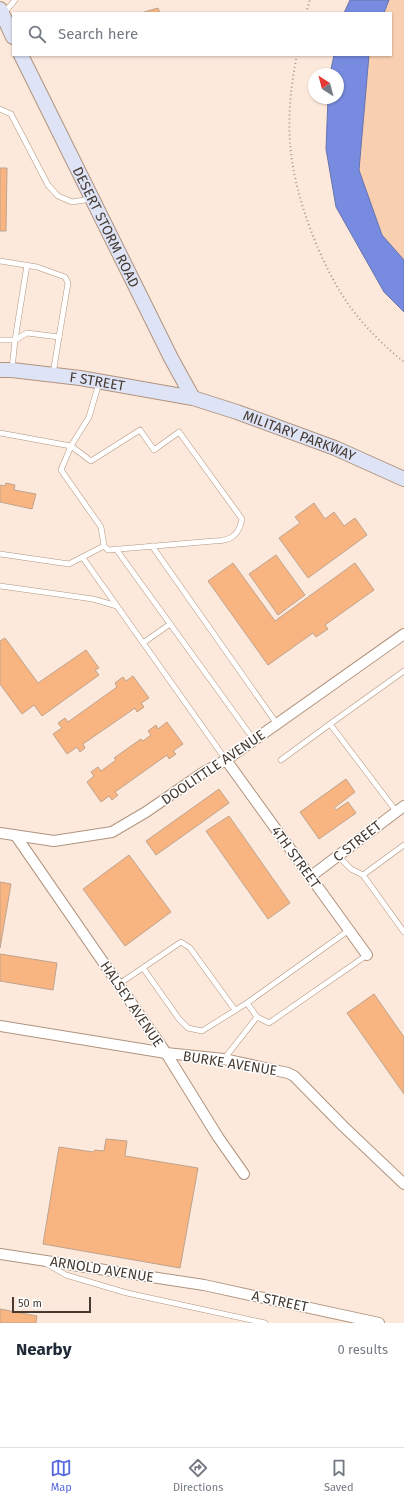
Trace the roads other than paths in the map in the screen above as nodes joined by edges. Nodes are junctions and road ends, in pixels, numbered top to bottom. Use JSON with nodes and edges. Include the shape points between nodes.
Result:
{"nodes":[{"id":1,"x":15,"y":0,"type":"edge"},
{"id":2,"x":1,"y":12,"type":"edge"},
{"id":3,"x":12,"y":35,"type":"edge"},
{"id":4,"x":21,"y":56,"type":"edge"},
{"id":5,"x":0,"y":108,"type":"edge"},
{"id":6,"x":92,"y":198,"type":"junction"},
{"id":7,"x":0,"y":261,"type":"edge"},
{"id":8,"x":27,"y":265,"type":"junction"},
{"id":9,"x":59,"y":337,"type":"junction"},
{"id":10,"x":0,"y":340,"type":"edge"},
{"id":11,"x":15,"y":340,"type":"junction"},
{"id":12,"x":6,"y":370,"type":"edge"},
{"id":13,"x":53,"y":375,"type":"junction"},
{"id":14,"x":100,"y":382,"type":"junction"},
{"id":15,"x":193,"y":398,"type":"junction"},
{"id":16,"x":0,"y":433,"type":"edge"},
{"id":17,"x":71,"y":446,"type":"junction"},
{"id":18,"x":404,"y":479,"type":"edge"},
{"id":19,"x":104,"y":546,"type":"junction"},
{"id":20,"x":152,"y":546,"type":"junction"},
{"id":21,"x":116,"y":549,"type":"junction"},
{"id":22,"x":0,"y":554,"type":"edge"},
{"id":23,"x":82,"y":558,"type":"junction"},
{"id":24,"x":0,"y":586,"type":"edge"},
{"id":25,"x":117,"y":606,"type":"junction"},
{"id":26,"x":170,"y":624,"type":"junction"},
{"id":27,"x":404,"y":634,"type":"edge"},
{"id":28,"x":143,"y":643,"type":"junction"},
{"id":29,"x":404,"y":671,"type":"edge"},
{"id":30,"x":276,"y":724,"type":"junction"},
{"id":31,"x":330,"y":724,"type":"junction"},
{"id":32,"x":254,"y":740,"type":"junction"},
{"id":33,"x":226,"y":760,"type":"junction"},
{"id":34,"x":281,"y":760,"type":"dead end"},
{"id":35,"x":400,"y":809,"type":"edge"},
{"id":36,"x":0,"y":833,"type":"edge"},
{"id":37,"x":16,"y":836,"type":"junction"},
{"id":38,"x":404,"y":845,"type":"edge"},
{"id":39,"x":338,"y":856,"type":"junction"},
{"id":40,"x":363,"y":875,"type":"junction"},
{"id":41,"x":310,"y":877,"type":"junction"},
{"id":42,"x":349,"y":930,"type":"junction"},
{"id":43,"x":404,"y":932,"type":"edge"},
{"id":44,"x":367,"y":955,"type":"joint"},
{"id":45,"x":143,"y":968,"type":"junction"},
{"id":46,"x":119,"y":984,"type":"junction"},
{"id":47,"x":247,"y":1003,"type":"junction"},
{"id":48,"x":235,"y":1010,"type":"junction"},
{"id":49,"x":257,"y":1017,"type":"junction"},
{"id":50,"x":0,"y":1026,"type":"edge"},
{"id":51,"x":166,"y":1053,"type":"junction"},
{"id":52,"x":224,"y":1059,"type":"junction"},
{"id":53,"x":244,"y":1174,"type":"dead end"},
{"id":54,"x":404,"y":1184,"type":"edge"},
{"id":55,"x":0,"y":1254,"type":"edge"},
{"id":56,"x":41,"y":1260,"type":"junction"},
{"id":57,"x":204,"y":1285,"type":"joint"},
{"id":58,"x":265,"y":1323,"type":"edge"},
{"id":59,"x":379,"y":1323,"type":"edge"}],
"edges":[{"from":1,"to":2,"type":"lane"},
{"from":2,"to":3,"type":"street"},
{"from":4,"to":6,"type":"street","name":"DESERT STORM ROAD"},
{"from":5,"to":6,"type":"lane","via":[[11,114],[48,185],[58,196],[72,202]]},
{"from":6,"to":15,"type":"street","name":"DESERT STORM ROAD"},
{"from":7,"to":8,"type":"lane"},
{"from":8,"to":9,"type":"lane","via":[[65,277],[68,283]]},
{"from":8,"to":11,"type":"lane"},
{"from":9,"to":11,"type":"lane","via":[[27,333]]},
{"from":9,"to":13,"type":"lane"},
{"from":10,"to":11,"type":"lane"},
{"from":11,"to":12,"type":"lane"},
{"from":12,"to":13,"type":"street","name":"F STREET"},
{"from":13,"to":14,"type":"street","name":"F STREET"},
{"from":14,"to":15,"type":"street","name":"F STREET"},
{"from":14,"to":17,"type":"lane","via":[[89,417]]},
{"from":15,"to":18,"type":"street","name":"MILITARY PARKWAY","via":[[335,448]]},
{"from":16,"to":17,"type":"lane"},
{"from":17,"to":19,"type":"lane","via":[[61,470],[101,527]]},
{"from":17,"to":20,"type":"lane","via":[[91,461],[140,430],[154,450],[179,432],[242,519],[234,536],[226,541]]},
{"from":19,"to":21,"type":"lane","via":[[108,550]]},
{"from":19,"to":23,"type":"lane"},
{"from":20,"to":21,"type":"lane"},
{"from":20,"to":30,"type":"lane"},
{"from":21,"to":26,"type":"lane"},
{"from":22,"to":23,"type":"lane","via":[[69,564]]},
{"from":23,"to":25,"type":"lane"},
{"from":24,"to":25,"type":"lane","via":[[93,599]]},
{"from":25,"to":28,"type":"lane"},
{"from":26,"to":28,"type":"lane"},
{"from":26,"to":32,"type":"lane"},
{"from":27,"to":30,"type":"street","name":"DOOLITTLE AVENUE"},
{"from":28,"to":33,"type":"lane"},
{"from":29,"to":31,"type":"lane"},
{"from":30,"to":32,"type":"street","name":"DOOLITTLE AVENUE"},
{"from":31,"to":34,"type":"lane"},
{"from":31,"to":35,"type":"lane"},
{"from":32,"to":33,"type":"street","name":"DOOLITTLE AVENUE"},
{"from":33,"to":37,"type":"street","name":"DOOLITTLE AVENUE","via":[[112,832],[54,840]]},
{"from":33,"to":41,"type":"street","name":"4TH STREET"},
{"from":35,"to":39,"type":"street","name":"C STREET"},
{"from":36,"to":37,"type":"street","name":"DOOLITTLE AVENUE"},
{"from":37,"to":46,"type":"street","name":"HALSEY AVENUE"},
{"from":38,"to":40,"type":"lane"},
{"from":39,"to":40,"type":"lane","via":[[351,869]]},
{"from":39,"to":41,"type":"street","name":"C STREET"},
{"from":40,"to":43,"type":"lane"},
{"from":41,"to":42,"type":"street","name":"4TH STREET"},
{"from":42,"to":44,"type":"street","name":"4TH STREET"},
{"from":42,"to":47,"type":"lane"},
{"from":44,"to":49,"type":"lane","via":[[269,1023]]},
{"from":45,"to":46,"type":"lane"},
{"from":45,"to":48,"type":"lane","via":[[188,1028],[202,1031]]},
{"from":45,"to":48,"type":"lane","via":[[181,942],[190,948]]},
{"from":46,"to":51,"type":"street","name":"HALSEY AVENUE"},
{"from":47,"to":48,"type":"lane"},
{"from":47,"to":49,"type":"lane"},
{"from":49,"to":52,"type":"lane"},
{"from":50,"to":51,"type":"street","name":"BURKE AVENUE"},
{"from":51,"to":52,"type":"street","name":"BURKE AVENUE"},
{"from":51,"to":53,"type":"street","name":"HALSEY AVENUE"},
{"from":52,"to":54,"type":"street","name":"BURKE AVENUE","via":[[294,1076]]},
{"from":55,"to":56,"type":"street","name":"ARNOLD AVENUE"},
{"from":56,"to":57,"type":"street","name":"ARNOLD AVENUE"},
{"from":56,"to":58,"type":"lane","via":[[66,1275],[127,1293]]},
{"from":57,"to":59,"type":"street","name":"A STREET"}]}
